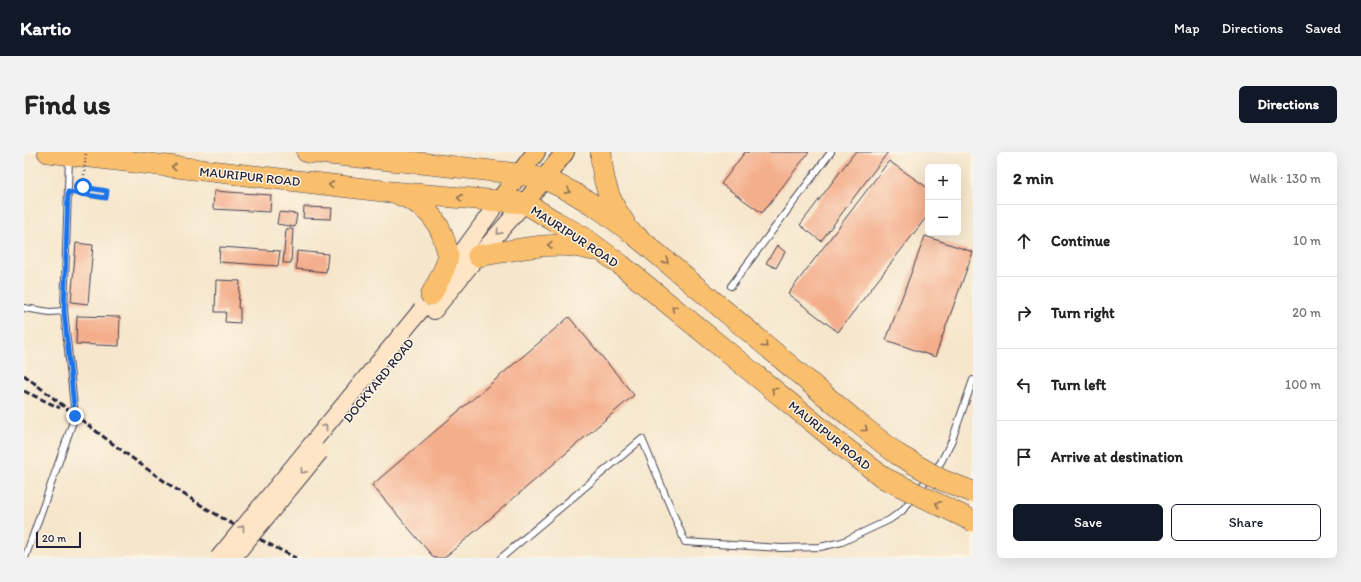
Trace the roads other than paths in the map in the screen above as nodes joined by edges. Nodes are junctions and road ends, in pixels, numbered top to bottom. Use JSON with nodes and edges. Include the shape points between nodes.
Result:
{"nodes":[{"id":1,"x":48,"y":152,"type":"edge"},
{"id":2,"x":307,"y":152,"type":"edge"},
{"id":3,"x":433,"y":152,"type":"edge"},
{"id":4,"x":536,"y":152,"type":"edge"},
{"id":5,"x":565,"y":152,"type":"edge"},
{"id":6,"x":601,"y":152,"type":"edge"},
{"id":7,"x":832,"y":152,"type":"edge"},
{"id":8,"x":78,"y":153,"type":"edge"},
{"id":9,"x":411,"y":162,"type":"junction"},
{"id":10,"x":519,"y":174,"type":"junction"},
{"id":11,"x":545,"y":179,"type":"junction"},
{"id":12,"x":391,"y":192,"type":"junction"},
{"id":13,"x":499,"y":201,"type":"junction"},
{"id":14,"x":526,"y":204,"type":"junction"},
{"id":15,"x":633,"y":234,"type":"junction"},
{"id":16,"x":478,"y":256,"type":"junction"},
{"id":17,"x":618,"y":262,"type":"junction"},
{"id":18,"x":731,"y":286,"type":"dead end"},
{"id":19,"x":429,"y":305,"type":"junction"},
{"id":20,"x":24,"y":308,"type":"edge"},
{"id":21,"x":64,"y":311,"type":"junction"},
{"id":22,"x":973,"y":380,"type":"edge"},
{"id":23,"x":973,"y":492,"type":"edge"},
{"id":24,"x":973,"y":521,"type":"edge"},
{"id":25,"x":25,"y":558,"type":"edge"},
{"id":26,"x":218,"y":558,"type":"edge"},
{"id":27,"x":233,"y":558,"type":"edge"},
{"id":28,"x":501,"y":558,"type":"edge"}],
"edges":[{"from":1,"to":8,"type":"highway","name":"MAURIPUR ROAD"},
{"from":2,"to":9,"type":"highway","name":"MAURIPUR ROAD"},
{"from":3,"to":9,"type":"highway"},
{"from":4,"to":10,"type":"main road"},
{"from":5,"to":11,"type":"main road"},
{"from":6,"to":15,"type":"highway","via":[[604,181],[614,208]]},
{"from":7,"to":18,"type":"lane"},
{"from":12,"to":8,"type":"highway","name":"MAURIPUR ROAD","one_way":true},
{"from":8,"to":21,"type":"lane","via":[[68,192]]},
{"from":9,"to":10,"type":"highway","name":"MAURIPUR ROAD"},
{"from":10,"to":11,"type":"highway","name":"MAURIPUR ROAD"},
{"from":10,"to":13,"type":"main road"},
{"from":11,"to":14,"type":"main road"},
{"from":11,"to":15,"type":"highway","name":"MAURIPUR ROAD","one_way":true,"via":[[600,209]]},
{"from":13,"to":12,"type":"highway","name":"MAURIPUR ROAD","one_way":true},
{"from":12,"to":19,"type":"highway","via":[[412,200],[430,214],[442,233],[448,255]]},
{"from":13,"to":14,"type":"highway","name":"MAURIPUR ROAD"},
{"from":13,"to":19,"type":"street","name":"DOCKYARD ROAD"},
{"from":14,"to":16,"type":"street","name":"DOCKYARD ROAD","one_way":true},
{"from":14,"to":17,"type":"highway","name":"MAURIPUR ROAD","via":[[583,237]]},
{"from":15,"to":23,"type":"highway","name":"MAURIPUR ROAD","one_way":true,"bridge":true,"via":[[897,454],[942,480]]},
{"from":17,"to":16,"type":"highway","one_way":true,"via":[[592,250],[566,245],[538,245]]},
{"from":16,"to":19,"type":"street","name":"DOCKYARD ROAD"},
{"from":24,"to":17,"type":"highway","name":"MAURIPUR ROAD","one_way":true,"bridge":true,"via":[[884,478]]},
{"from":26,"to":19,"type":"street","name":"DOCKYARD ROAD","one_way":true,"bridge":true},
{"from":19,"to":27,"type":"street","name":"DOCKYARD ROAD","one_way":true,"bridge":true},
{"from":20,"to":21,"type":"lane","via":[[50,312]]},
{"from":21,"to":25,"type":"lane","via":[[75,416]]},
{"from":22,"to":28,"type":"lane","via":[[952,440],[941,462],[902,511],[889,520],[842,542],[820,547],[781,548],[685,542],[642,439]]}]}
